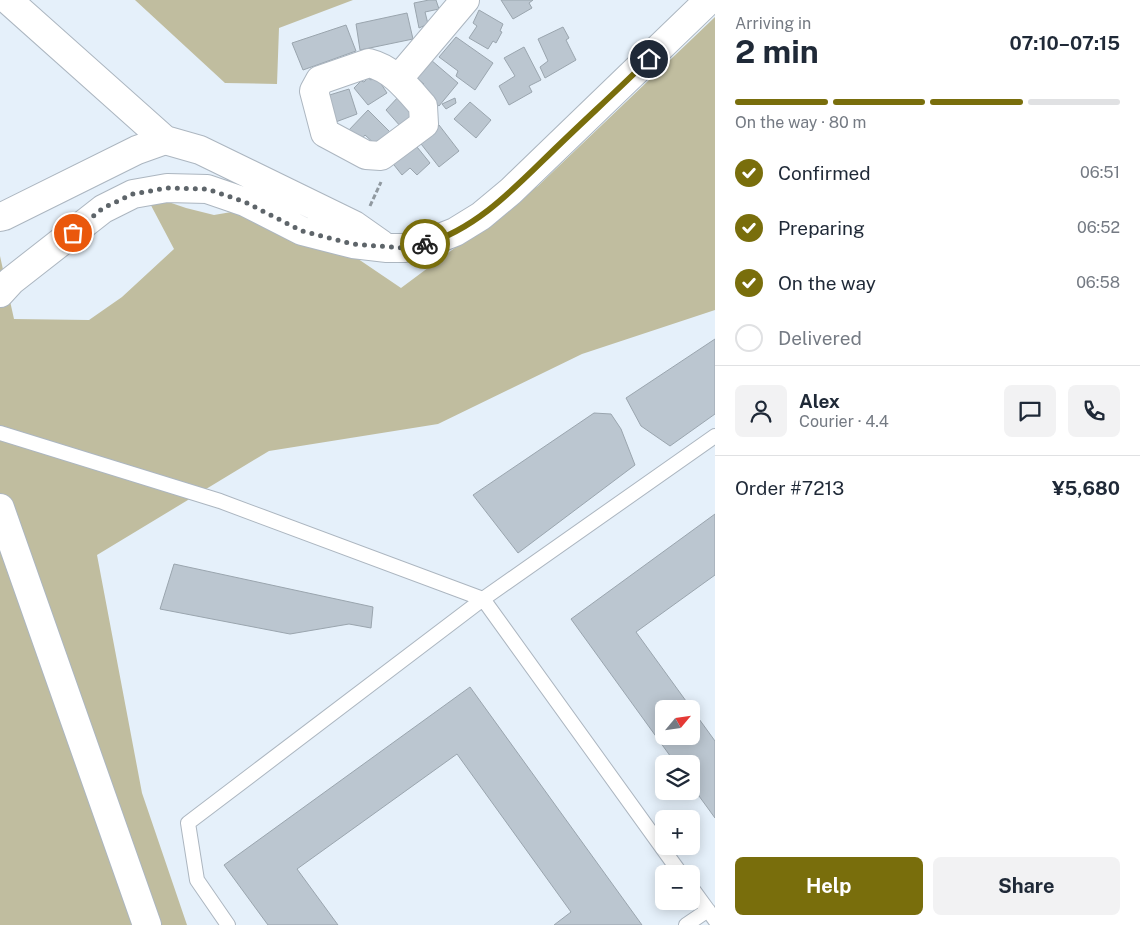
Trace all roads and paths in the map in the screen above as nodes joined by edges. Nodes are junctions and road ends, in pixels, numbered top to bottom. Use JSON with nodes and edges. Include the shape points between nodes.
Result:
{"nodes":[{"id":1,"x":8,"y":0,"type":"edge"},
{"id":2,"x":465,"y":0,"type":"edge"},
{"id":3,"x":710,"y":0,"type":"edge"},
{"id":4,"x":399,"y":78,"type":"dead end"},
{"id":5,"x":165,"y":140,"type":"junction"},
{"id":6,"x":383,"y":178,"type":"dead end"},
{"id":7,"x":367,"y":211,"type":"dead end"},
{"id":8,"x":1,"y":214,"type":"edge"},
{"id":9,"x":387,"y":248,"type":"junction"},
{"id":10,"x":0,"y":293,"type":"edge"},
{"id":11,"x":0,"y":433,"type":"edge"},
{"id":12,"x":715,"y":436,"type":"edge"},
{"id":13,"x":0,"y":508,"type":"edge"},
{"id":14,"x":483,"y":599,"type":"junction"},
{"id":15,"x":675,"y":865,"type":"edge"},
{"id":16,"x":700,"y":900,"type":"edge"},
{"id":17,"x":711,"y":915,"type":"edge"},
{"id":18,"x":147,"y":925,"type":"edge"},
{"id":19,"x":228,"y":925,"type":"edge"},
{"id":20,"x":686,"y":925,"type":"edge"}],
"edges":[{"from":1,"to":5,"type":"street"},
{"from":2,"to":4,"type":"street"},
{"from":3,"to":9,"type":"street","via":[[481,216],[455,232],[427,243]]},
{"from":5,"to":8,"type":"street"},
{"from":5,"to":9,"type":"street","via":[[200,150],[354,225]]},
{"from":6,"to":7,"type":"path"},
{"from":9,"to":10,"type":"street","via":[[352,244],[302,231],[245,202],[207,189],[167,188],[133,194],[103,208]]},
{"from":11,"to":14,"type":"lane","via":[[220,501]]},
{"from":12,"to":14,"type":"lane"},
{"from":13,"to":18,"type":"street"},
{"from":14,"to":15,"type":"lane"},
{"from":14,"to":19,"type":"lane","via":[[188,823],[197,880]]},
{"from":16,"to":17,"type":"lane"},
{"from":17,"to":20,"type":"lane"}]}
